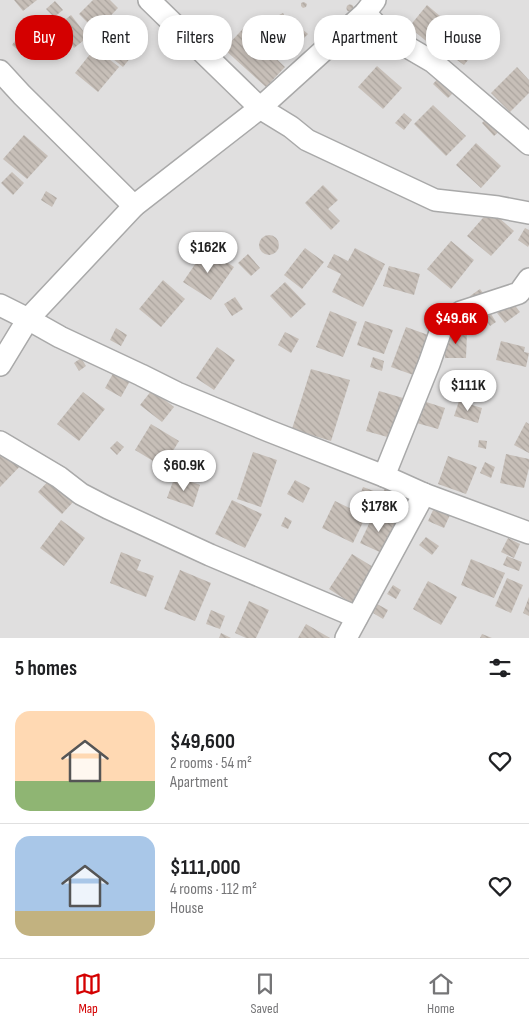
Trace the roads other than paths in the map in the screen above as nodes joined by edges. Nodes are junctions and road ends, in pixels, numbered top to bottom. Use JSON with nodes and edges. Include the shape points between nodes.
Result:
{"nodes":[{"id":1,"x":148,"y":0,"type":"edge"},
{"id":2,"x":370,"y":7,"type":"edge"},
{"id":3,"x":0,"y":71,"type":"edge"},
{"id":4,"x":260,"y":108,"type":"junction"},
{"id":5,"x":529,"y":144,"type":"edge"},
{"id":6,"x":134,"y":206,"type":"junction"},
{"id":7,"x":529,"y":213,"type":"edge"},
{"id":8,"x":529,"y":279,"type":"edge"},
{"id":9,"x":0,"y":305,"type":"edge"},
{"id":10,"x":28,"y":319,"type":"junction"},
{"id":11,"x":0,"y":365,"type":"edge"},
{"id":12,"x":0,"y":442,"type":"edge"},
{"id":13,"x":384,"y":476,"type":"junction"},
{"id":14,"x":424,"y":494,"type":"junction"},
{"id":15,"x":529,"y":533,"type":"edge"},
{"id":16,"x":357,"y":617,"type":"junction"},
{"id":17,"x":346,"y":638,"type":"edge"}],
"edges":[{"from":1,"to":4,"type":"street"},
{"from":2,"to":4,"type":"street"},
{"from":2,"to":5,"type":"street","via":[[385,34],[433,62]]},
{"from":3,"to":6,"type":"street"},
{"from":4,"to":6,"type":"street"},
{"from":4,"to":7,"type":"street","via":[[307,140],[435,200]]},
{"from":6,"to":10,"type":"street"},
{"from":8,"to":13,"type":"street","via":[[519,293],[461,312],[443,324]]},
{"from":9,"to":10,"type":"street"},
{"from":10,"to":11,"type":"street"},
{"from":10,"to":13,"type":"street","via":[[177,393]]},
{"from":12,"to":16,"type":"street","via":[[108,508]]},
{"from":13,"to":14,"type":"street"},
{"from":14,"to":15,"type":"street"},
{"from":14,"to":16,"type":"street"},
{"from":16,"to":17,"type":"street"}]}
